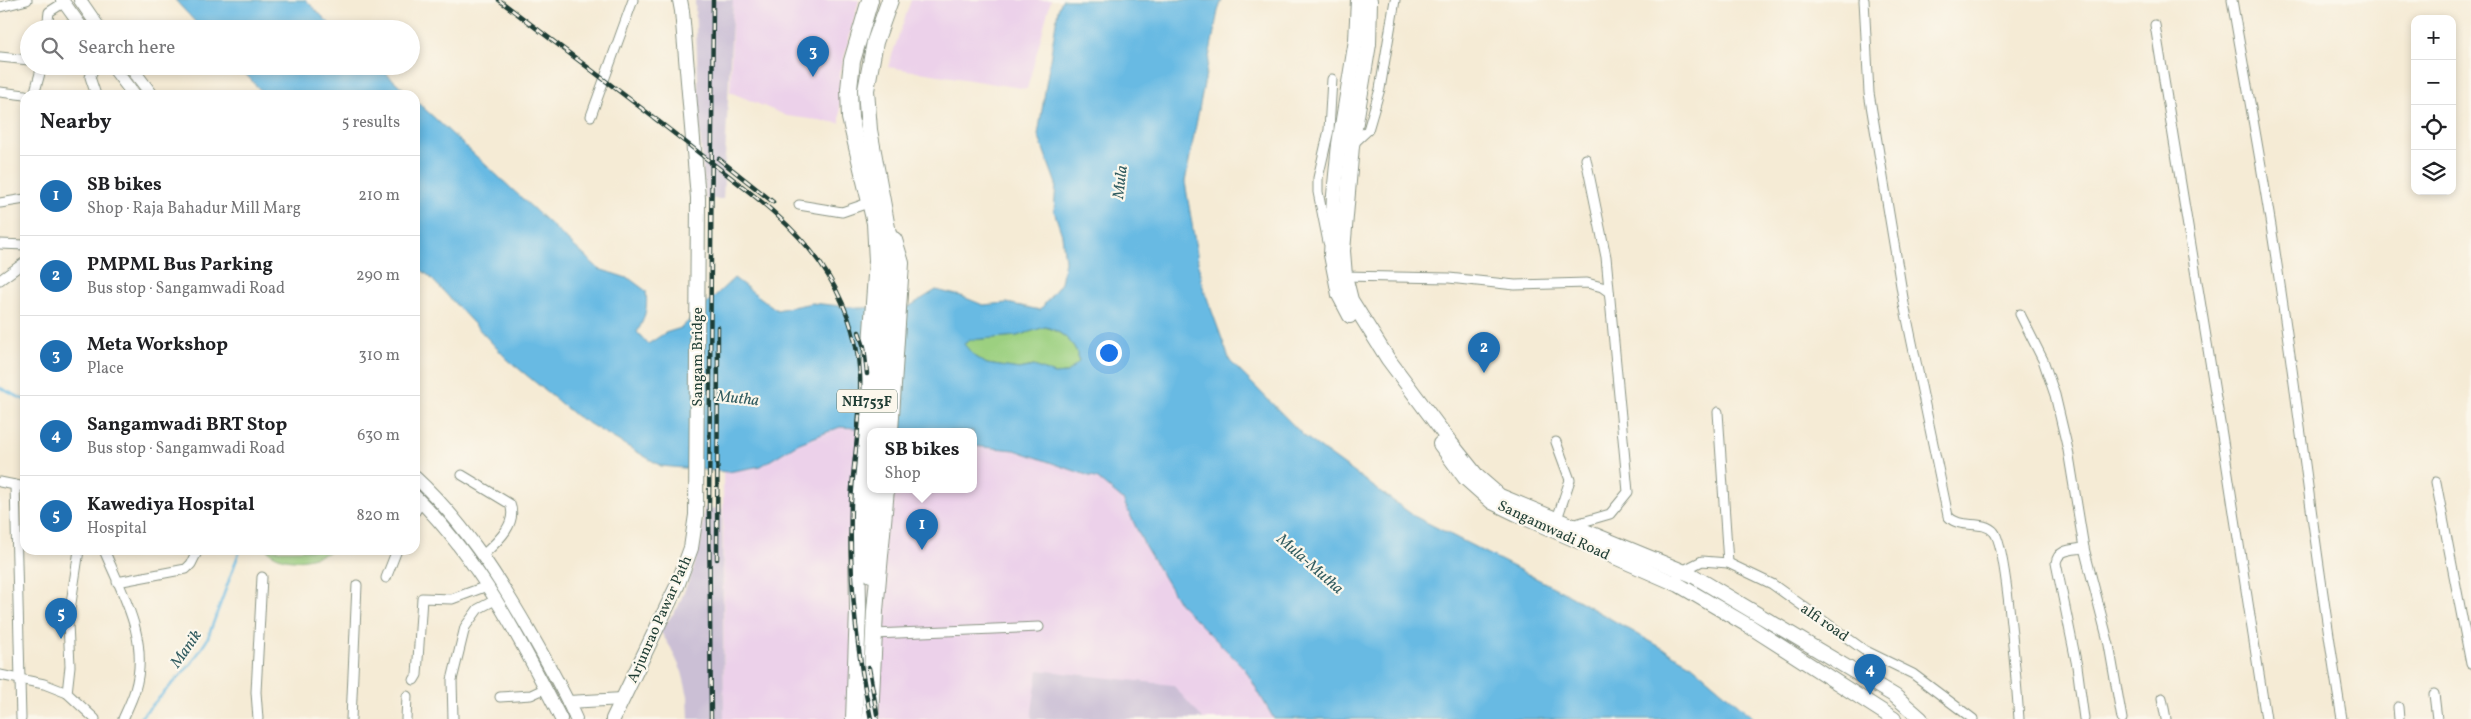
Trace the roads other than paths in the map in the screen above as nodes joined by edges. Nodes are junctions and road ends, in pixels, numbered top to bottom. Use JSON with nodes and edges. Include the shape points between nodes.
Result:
{"nodes":[{"id":1,"x":27,"y":0,"type":"edge"},
{"id":2,"x":80,"y":0,"type":"edge"},
{"id":3,"x":633,"y":0,"type":"edge"},
{"id":4,"x":680,"y":0,"type":"edge"},
{"id":5,"x":890,"y":0,"type":"edge"},
{"id":6,"x":1358,"y":0,"type":"edge"},
{"id":7,"x":1370,"y":0,"type":"edge"},
{"id":8,"x":1394,"y":0,"type":"edge"},
{"id":9,"x":1864,"y":0,"type":"edge"},
{"id":10,"x":2232,"y":0,"type":"edge"},
{"id":11,"x":62,"y":1,"type":"edge"},
{"id":12,"x":868,"y":4,"type":"edge"},
{"id":13,"x":0,"y":7,"type":"edge"},
{"id":14,"x":49,"y":20,"type":"edge"},
{"id":15,"x":76,"y":20,"type":"edge"},
{"id":16,"x":94,"y":20,"type":"edge"},
{"id":17,"x":2155,"y":25,"type":"dead end"},
{"id":18,"x":0,"y":57,"type":"edge"},
{"id":19,"x":20,"y":59,"type":"edge"},
{"id":20,"x":40,"y":75,"type":"edge"},
{"id":21,"x":91,"y":75,"type":"edge"},
{"id":22,"x":119,"y":75,"type":"edge"},
{"id":23,"x":137,"y":75,"type":"edge"},
{"id":24,"x":1332,"y":79,"type":"dead end"},
{"id":25,"x":35,"y":90,"type":"edge"},
{"id":26,"x":94,"y":90,"type":"edge"},
{"id":27,"x":130,"y":90,"type":"edge"},
{"id":28,"x":148,"y":90,"type":"edge"},
{"id":29,"x":0,"y":92,"type":"edge"},
{"id":30,"x":20,"y":94,"type":"edge"},
{"id":31,"x":591,"y":116,"type":"dead end"},
{"id":32,"x":1346,"y":145,"type":"junction"},
{"id":33,"x":1586,"y":159,"type":"dead end"},
{"id":34,"x":20,"y":201,"type":"edge"},
{"id":35,"x":872,"y":202,"type":"junction"},
{"id":36,"x":0,"y":203,"type":"edge"},
{"id":37,"x":800,"y":205,"type":"dead end"},
{"id":38,"x":0,"y":244,"type":"edge"},
{"id":39,"x":20,"y":245,"type":"edge"},
{"id":40,"x":1337,"y":253,"type":"junction"},
{"id":41,"x":889,"y":262,"type":"junction"},
{"id":42,"x":20,"y":266,"type":"edge"},
{"id":43,"x":1339,"y":276,"type":"junction"},
{"id":44,"x":0,"y":280,"type":"edge"},
{"id":45,"x":1609,"y":292,"type":"junction"},
{"id":46,"x":2020,"y":314,"type":"dead end"},
{"id":47,"x":1718,"y":412,"type":"dead end"},
{"id":48,"x":877,"y":428,"type":"edge"},
{"id":49,"x":878,"y":428,"type":"edge"},
{"id":50,"x":890,"y":428,"type":"edge"},
{"id":51,"x":1556,"y":442,"type":"dead end"},
{"id":52,"x":462,"y":475,"type":"dead end"},
{"id":53,"x":0,"y":482,"type":"edge"},
{"id":54,"x":420,"y":482,"type":"edge"},
{"id":55,"x":2436,"y":482,"type":"dead end"},
{"id":56,"x":20,"y":486,"type":"edge"},
{"id":57,"x":873,"y":493,"type":"edge"},
{"id":58,"x":873,"y":493,"type":"edge"},
{"id":59,"x":885,"y":493,"type":"edge"},
{"id":60,"x":420,"y":506,"type":"edge"},
{"id":61,"x":696,"y":516,"type":"joint"},
{"id":62,"x":1557,"y":519,"type":"junction"},
{"id":63,"x":1572,"y":525,"type":"junction"},
{"id":64,"x":870,"y":541,"type":"junction"},
{"id":65,"x":2084,"y":548,"type":"junction"},
{"id":66,"x":78,"y":555,"type":"edge"},
{"id":67,"x":106,"y":555,"type":"edge"},
{"id":68,"x":196,"y":555,"type":"edge"},
{"id":69,"x":394,"y":555,"type":"edge"},
{"id":70,"x":483,"y":555,"type":"junction"},
{"id":71,"x":1728,"y":563,"type":"junction"},
{"id":72,"x":864,"y":570,"type":"junction"},
{"id":73,"x":1682,"y":571,"type":"junction"},
{"id":74,"x":262,"y":577,"type":"dead end"},
{"id":75,"x":386,"y":578,"type":"dead end"},
{"id":76,"x":118,"y":582,"type":"junction"},
{"id":77,"x":1674,"y":584,"type":"junction"},
{"id":78,"x":357,"y":585,"type":"dead end"},
{"id":79,"x":487,"y":586,"type":"junction"},
{"id":80,"x":495,"y":600,"type":"junction"},
{"id":81,"x":1039,"y":627,"type":"dead end"},
{"id":82,"x":874,"y":634,"type":"junction"},
{"id":83,"x":2471,"y":664,"type":"edge"},
{"id":84,"x":0,"y":675,"type":"edge"},
{"id":85,"x":20,"y":678,"type":"junction"},
{"id":86,"x":414,"y":680,"type":"dead end"},
{"id":87,"x":66,"y":693,"type":"junction"},
{"id":88,"x":548,"y":693,"type":"junction"},
{"id":89,"x":2434,"y":694,"type":"dead end"},
{"id":90,"x":407,"y":696,"type":"dead end"},
{"id":91,"x":500,"y":697,"type":"dead end"},
{"id":92,"x":2162,"y":698,"type":"dead end"},
{"id":93,"x":623,"y":699,"type":"junction"},
{"id":94,"x":568,"y":702,"type":"junction"},
{"id":95,"x":2398,"y":707,"type":"dead end"},
{"id":96,"x":89,"y":717,"type":"edge"},
{"id":97,"x":853,"y":718,"type":"edge"},
{"id":98,"x":22,"y":719,"type":"edge"},
{"id":99,"x":123,"y":719,"type":"edge"},
{"id":100,"x":258,"y":719,"type":"edge"},
{"id":101,"x":351,"y":719,"type":"edge"},
{"id":102,"x":406,"y":719,"type":"edge"},
{"id":103,"x":453,"y":719,"type":"edge"},
{"id":104,"x":551,"y":719,"type":"edge"},
{"id":105,"x":561,"y":719,"type":"edge"},
{"id":106,"x":576,"y":719,"type":"edge"},
{"id":107,"x":612,"y":719,"type":"edge"},
{"id":108,"x":870,"y":719,"type":"edge"},
{"id":109,"x":1894,"y":719,"type":"edge"},
{"id":110,"x":1921,"y":719,"type":"edge"},
{"id":111,"x":1973,"y":719,"type":"edge"},
{"id":112,"x":2019,"y":719,"type":"edge"},
{"id":113,"x":2084,"y":719,"type":"edge"},
{"id":114,"x":2122,"y":719,"type":"edge"},
{"id":115,"x":2166,"y":719,"type":"edge"},
{"id":116,"x":2266,"y":719,"type":"edge"},
{"id":117,"x":2342,"y":719,"type":"edge"},
{"id":118,"x":2400,"y":719,"type":"edge"},
{"id":119,"x":2437,"y":719,"type":"edge"}],
"edges":[{"from":1,"to":13,"type":"street"},
{"from":2,"to":16,"type":"main road"},
{"from":3,"to":31,"type":"street"},
{"from":4,"to":61,"type":"main road","name":"Sangam Bridge","via":[[698,198]]},
{"from":5,"to":41,"type":"highway","number":"NH753F","via":[[875,42],[866,90],[869,130],[888,229]]},
{"from":6,"to":32,"type":"main road"},
{"from":7,"to":32,"type":"main road","via":[[1369,44]]},
{"from":8,"to":32,"type":"street","via":[[1380,89],[1368,130]]},
{"from":9,"to":112,"type":"street","via":[[1869,93],[1904,304],[1948,516],[1952,521],[1986,527],[1994,532],[1999,543]]},
{"from":10,"to":117,"type":"street","via":[[2258,141]]},
{"from":11,"to":14,"type":"street","via":[[50,12]]},
{"from":11,"to":15,"type":"main road"},
{"from":12,"to":35,"type":"highway","number":"NH753F","via":[[852,61],[849,89],[850,118]]},
{"from":17,"to":116,"type":"street"},
{"from":18,"to":19,"type":"street"},
{"from":20,"to":25,"type":"street"},
{"from":21,"to":26,"type":"street"},
{"from":22,"to":27,"type":"main road"},
{"from":23,"to":28,"type":"main road"},
{"from":24,"to":40,"type":"street","via":[[1329,130],[1318,192]]},
{"from":29,"to":30,"type":"street"},
{"from":32,"to":40,"type":"main road","name":"Sangamwadi Road"},
{"from":33,"to":45,"type":"street","via":[[1606,257]]},
{"from":34,"to":36,"type":"street"},
{"from":35,"to":37,"type":"street","via":[[842,212]]},
{"from":35,"to":41,"type":"highway","number":"NH753F","via":[[875,223]]},
{"from":38,"to":39,"type":"street"},
{"from":40,"to":43,"type":"main road","name":"Sangamwadi Road"},
{"from":41,"to":48,"type":"highway","number":"NH753F"},
{"from":41,"to":49,"type":"highway","number":"NH753F"},
{"from":41,"to":50,"type":"highway","number":"NH753F"},
{"from":42,"to":44,"type":"street"},
{"from":43,"to":45,"type":"street","via":[[1448,278],[1515,285],[1587,283]]},
{"from":43,"to":62,"type":"main road","name":"Sangamwadi Road","via":[[1382,349],[1478,477],[1500,496]]},
{"from":43,"to":77,"type":"main road","name":"Sangamwadi Road","via":[[1339,295],[1360,333],[1464,478],[1478,492],[1525,518]]},
{"from":45,"to":63,"type":"street","via":[[1628,492],[1610,514]]},
{"from":46,"to":65,"type":"street","via":[[2043,360],[2055,395],[2068,450]]},
{"from":47,"to":71,"type":"street"},
{"from":51,"to":62,"type":"street","via":[[1570,480]]},
{"from":52,"to":70,"type":"street","via":[[510,504],[512,511],[513,518],[505,531]]},
{"from":53,"to":56,"type":"street"},
{"from":54,"to":70,"type":"main road","via":[[444,505]]},
{"from":55,"to":83,"type":"street"},
{"from":56,"to":85,"type":"street"},
{"from":57,"to":64,"type":"highway","number":"NH753F"},
{"from":58,"to":64,"type":"highway","number":"NH753F"},
{"from":59,"to":64,"type":"highway","number":"NH753F"},
{"from":60,"to":79,"type":"main road","via":[[451,536]]},
{"from":61,"to":93,"type":"main road","name":"Arjunrao Pawar Path","via":[[691,548],[677,586]]},
{"from":62,"to":63,"type":"main road","name":"Sangamwadi Road"},
{"from":63,"to":73,"type":"main road","name":"Sangamwadi Road"},
{"from":64,"to":72,"type":"highway","number":"NH753F"},
{"from":64,"to":82,"type":"highway","number":"NH753F"},
{"from":65,"to":113,"type":"street","via":[[2062,552],[2056,563]]},
{"from":65,"to":114,"type":"street","via":[[2109,645]]},
{"from":66,"to":87,"type":"street","via":[[68,624],[70,666]]},
{"from":67,"to":76,"type":"street"},
{"from":68,"to":76,"type":"street","via":[[186,569]]},
{"from":69,"to":75,"type":"street"},
{"from":70,"to":94,"type":"main road"},
{"from":71,"to":73,"type":"street","name":"alfi road","via":[[1702,561]]},
{"from":71,"to":111,"type":"street","name":"alfi road","via":[[1772,584],[1864,650],[1913,674]]},
{"from":72,"to":82,"type":"highway","number":"NH753F"},
{"from":72,"to":97,"type":"highway","number":"NH753F","via":[[858,610]]},
{"from":73,"to":77,"type":"street"},
{"from":73,"to":110,"type":"main road","name":"Sangamwadi Road","via":[[1733,598],[1895,696]]},
{"from":74,"to":100,"type":"street","via":[[256,692]]},
{"from":76,"to":99,"type":"street","via":[[134,622],[140,652],[135,690]]},
{"from":77,"to":109,"type":"main road","name":"Sangamwadi Road","via":[[1749,626]]},
{"from":78,"to":101,"type":"street"},
{"from":79,"to":80,"type":"main road"},
{"from":79,"to":86,"type":"street","via":[[452,599],[422,598]]},
{"from":80,"to":88,"type":"main road"},
{"from":80,"to":103,"type":"street","via":[[478,609],[466,627],[452,680]]},
{"from":81,"to":82,"type":"street"},
{"from":82,"to":108,"type":"highway","number":"NH753F"},
{"from":84,"to":85,"type":"street"},
{"from":85,"to":87,"type":"street"},
{"from":85,"to":98,"type":"street"},
{"from":87,"to":96,"type":"street"},
{"from":88,"to":91,"type":"street"},
{"from":88,"to":104,"type":"main road"},
{"from":88,"to":105,"type":"main road"},
{"from":89,"to":119,"type":"street"},
{"from":90,"to":102,"type":"street"},
{"from":92,"to":115,"type":"street"},
{"from":93,"to":94,"type":"main road"},
{"from":93,"to":107,"type":"main road","name":"Arjunrao Pawar Path"},
{"from":94,"to":106,"type":"main road"},
{"from":95,"to":118,"type":"street"}]}
